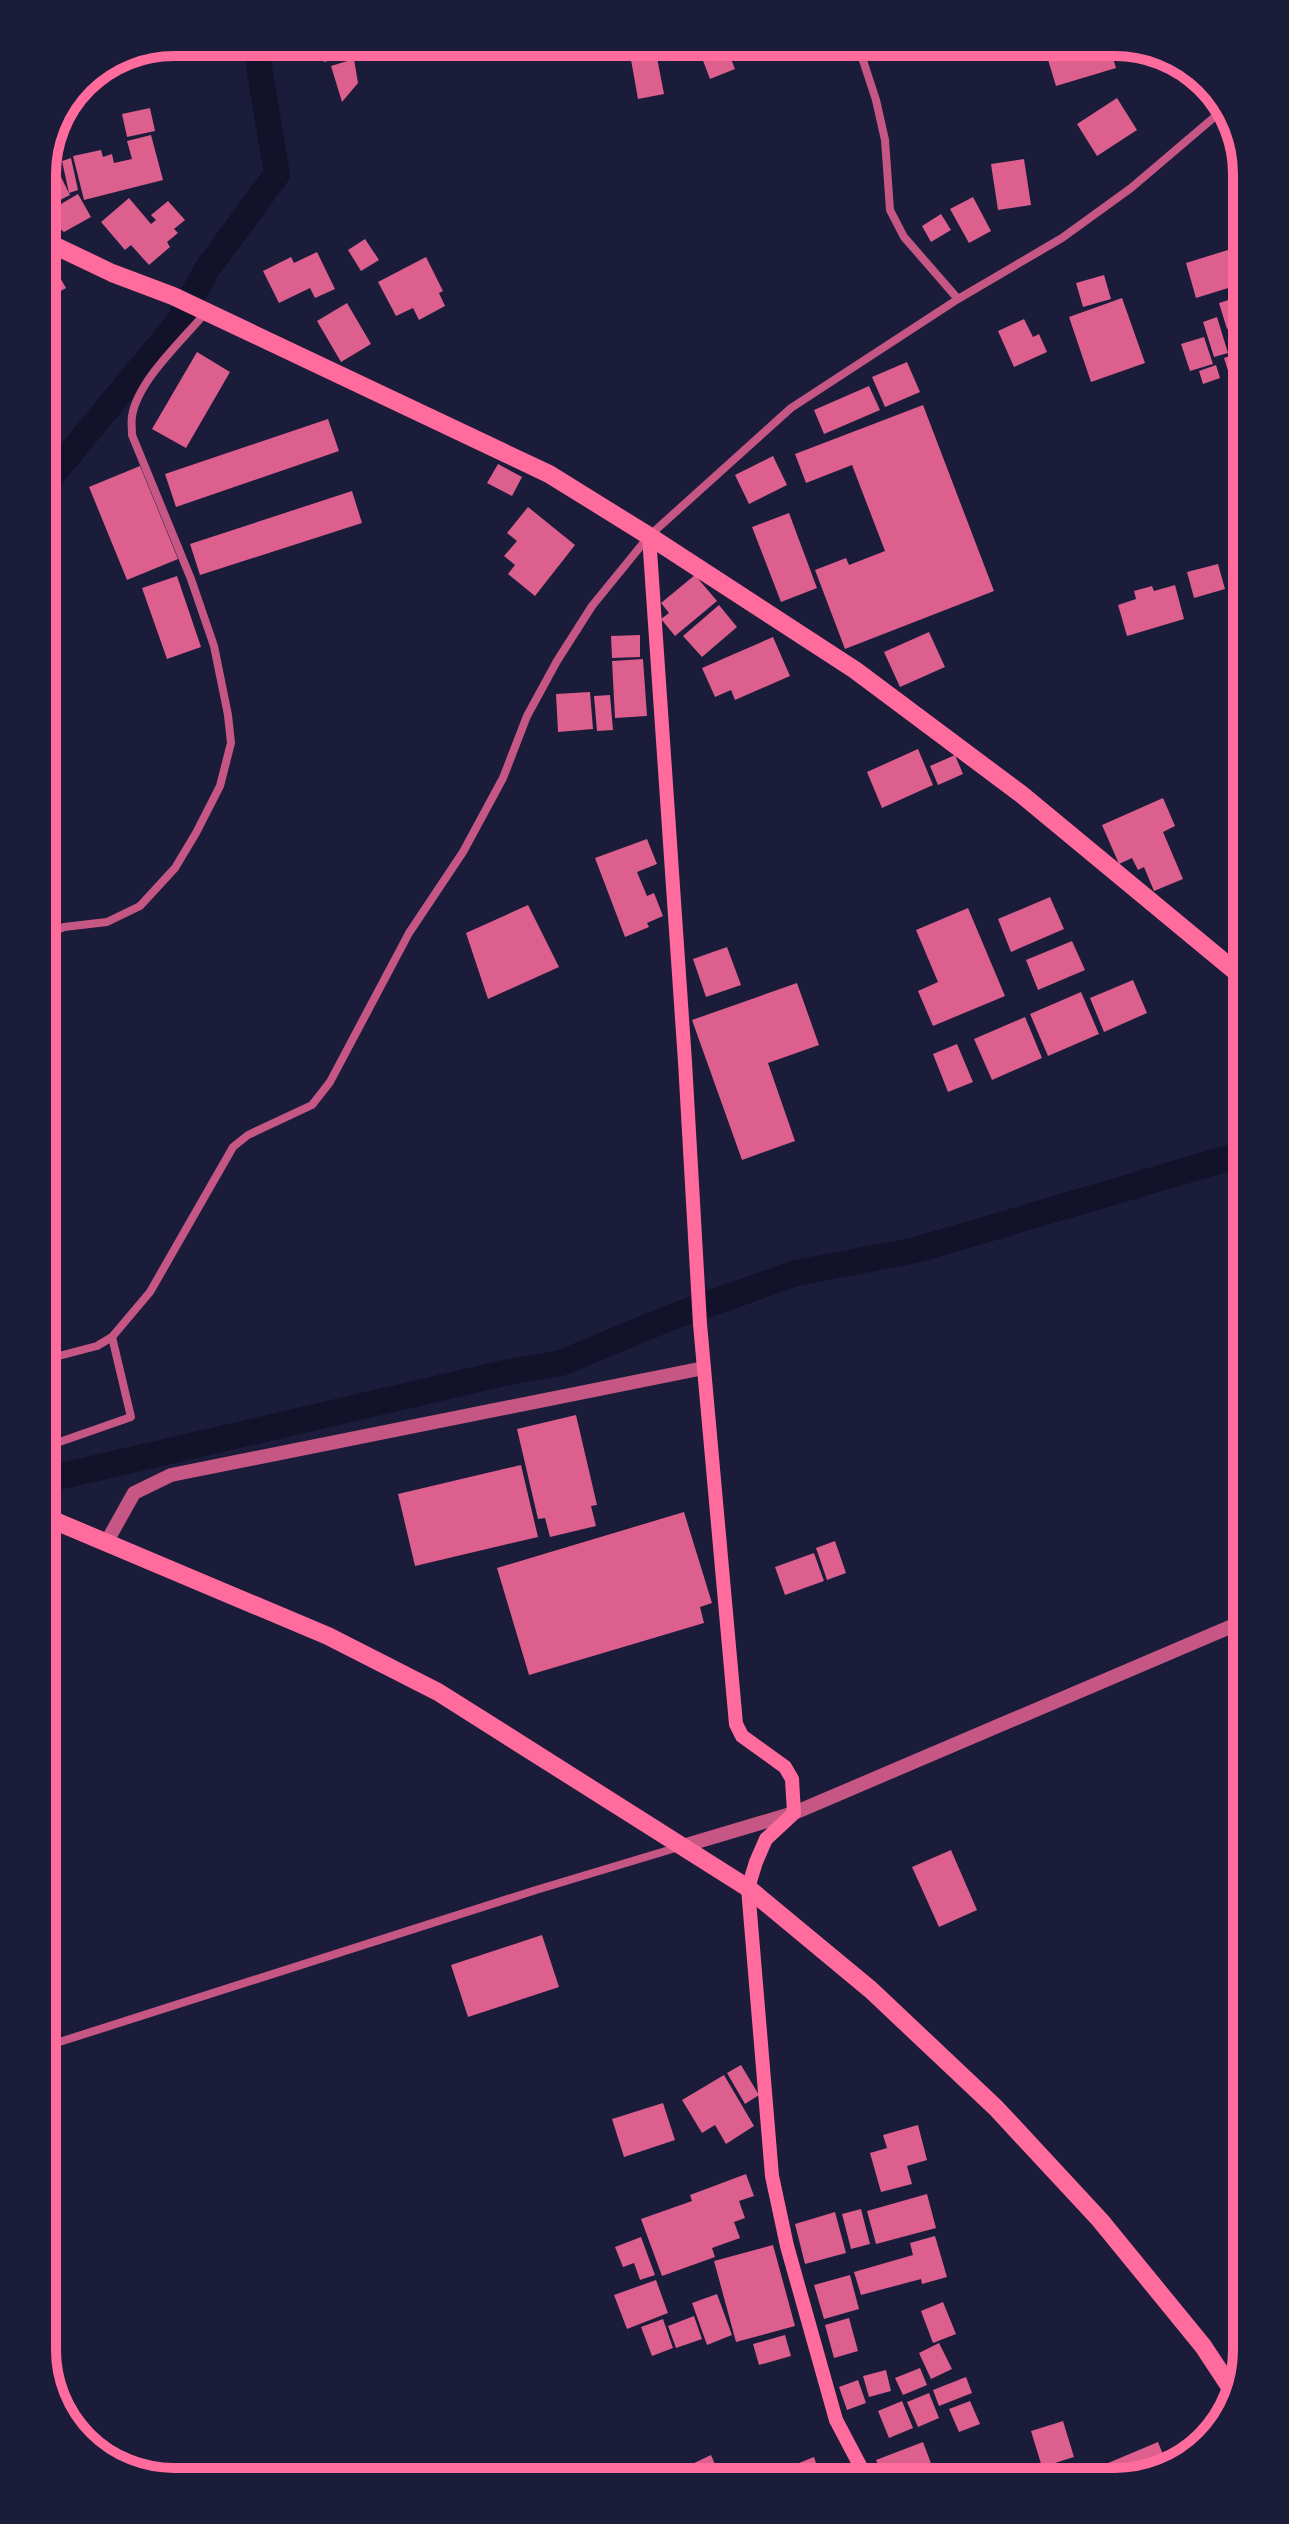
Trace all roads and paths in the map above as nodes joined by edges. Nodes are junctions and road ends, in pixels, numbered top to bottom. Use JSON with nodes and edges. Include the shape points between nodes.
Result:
{"nodes":[{"id":1,"x":862,"y":56,"type":"edge"},
{"id":2,"x":1217,"y":115,"type":"edge"},
{"id":3,"x":56,"y":246,"type":"edge"},
{"id":4,"x":958,"y":299,"type":"junction"},
{"id":5,"x":206,"y":312,"type":"junction"},
{"id":6,"x":642,"y":533,"type":"junction"},
{"id":7,"x":56,"y":931,"type":"edge"},
{"id":8,"x":1233,"y":969,"type":"edge"},
{"id":9,"x":112,"y":1337,"type":"junction"},
{"id":10,"x":56,"y":1357,"type":"edge"},
{"id":11,"x":704,"y":1368,"type":"junction"},
{"id":12,"x":56,"y":1443,"type":"edge"},
{"id":13,"x":56,"y":1521,"type":"edge"},
{"id":14,"x":106,"y":1543,"type":"junction"},
{"id":15,"x":1233,"y":1626,"type":"edge"},
{"id":16,"x":794,"y":1813,"type":"junction"},
{"id":17,"x":683,"y":1846,"type":"junction"},
{"id":18,"x":748,"y":1888,"type":"junction"},
{"id":19,"x":56,"y":2043,"type":"edge"},
{"id":20,"x":1228,"y":2384,"type":"edge"},
{"id":21,"x":861,"y":2468,"type":"edge"}],
"edges":[{"from":1,"to":4,"type":"street","via":[[885,140],[890,210],[904,237]]},
{"from":2,"to":4,"type":"street","via":[[1062,238]]},
{"from":3,"to":5,"type":"highway"},
{"from":4,"to":6,"type":"street","via":[[791,408]]},
{"from":5,"to":6,"type":"highway","via":[[549,474]]},
{"from":5,"to":7,"type":"street","via":[[138,398],[132,435],[214,646],[231,743],[220,786],[175,868],[140,906],[107,922]]},
{"from":6,"to":8,"type":"highway","via":[[855,670],[1021,794]]},
{"from":6,"to":9,"type":"street","via":[[557,661],[527,716],[503,778],[463,852],[409,933],[330,1082],[312,1105],[233,1147],[150,1292]]},
{"from":6,"to":11,"type":"main road"},
{"from":9,"to":10,"type":"street"},
{"from":9,"to":12,"type":"street","via":[[131,1417]]},
{"from":11,"to":14,"type":"street","via":[[171,1475],[134,1493]]},
{"from":11,"to":16,"type":"main road","via":[[736,1724],[742,1736],[785,1767],[792,1779]]},
{"from":13,"to":14,"type":"highway"},
{"from":14,"to":17,"type":"highway","via":[[328,1636],[438,1692]]},
{"from":15,"to":16,"type":"street"},
{"from":16,"to":17,"type":"street"},
{"from":16,"to":18,"type":"main road","via":[[766,1839]]},
{"from":17,"to":18,"type":"highway"},
{"from":17,"to":19,"type":"street"},
{"from":18,"to":20,"type":"highway","via":[[871,1990],[996,2108],[1100,2220]]},
{"from":18,"to":21,"type":"main road","via":[[772,2176],[836,2420]]}]}
